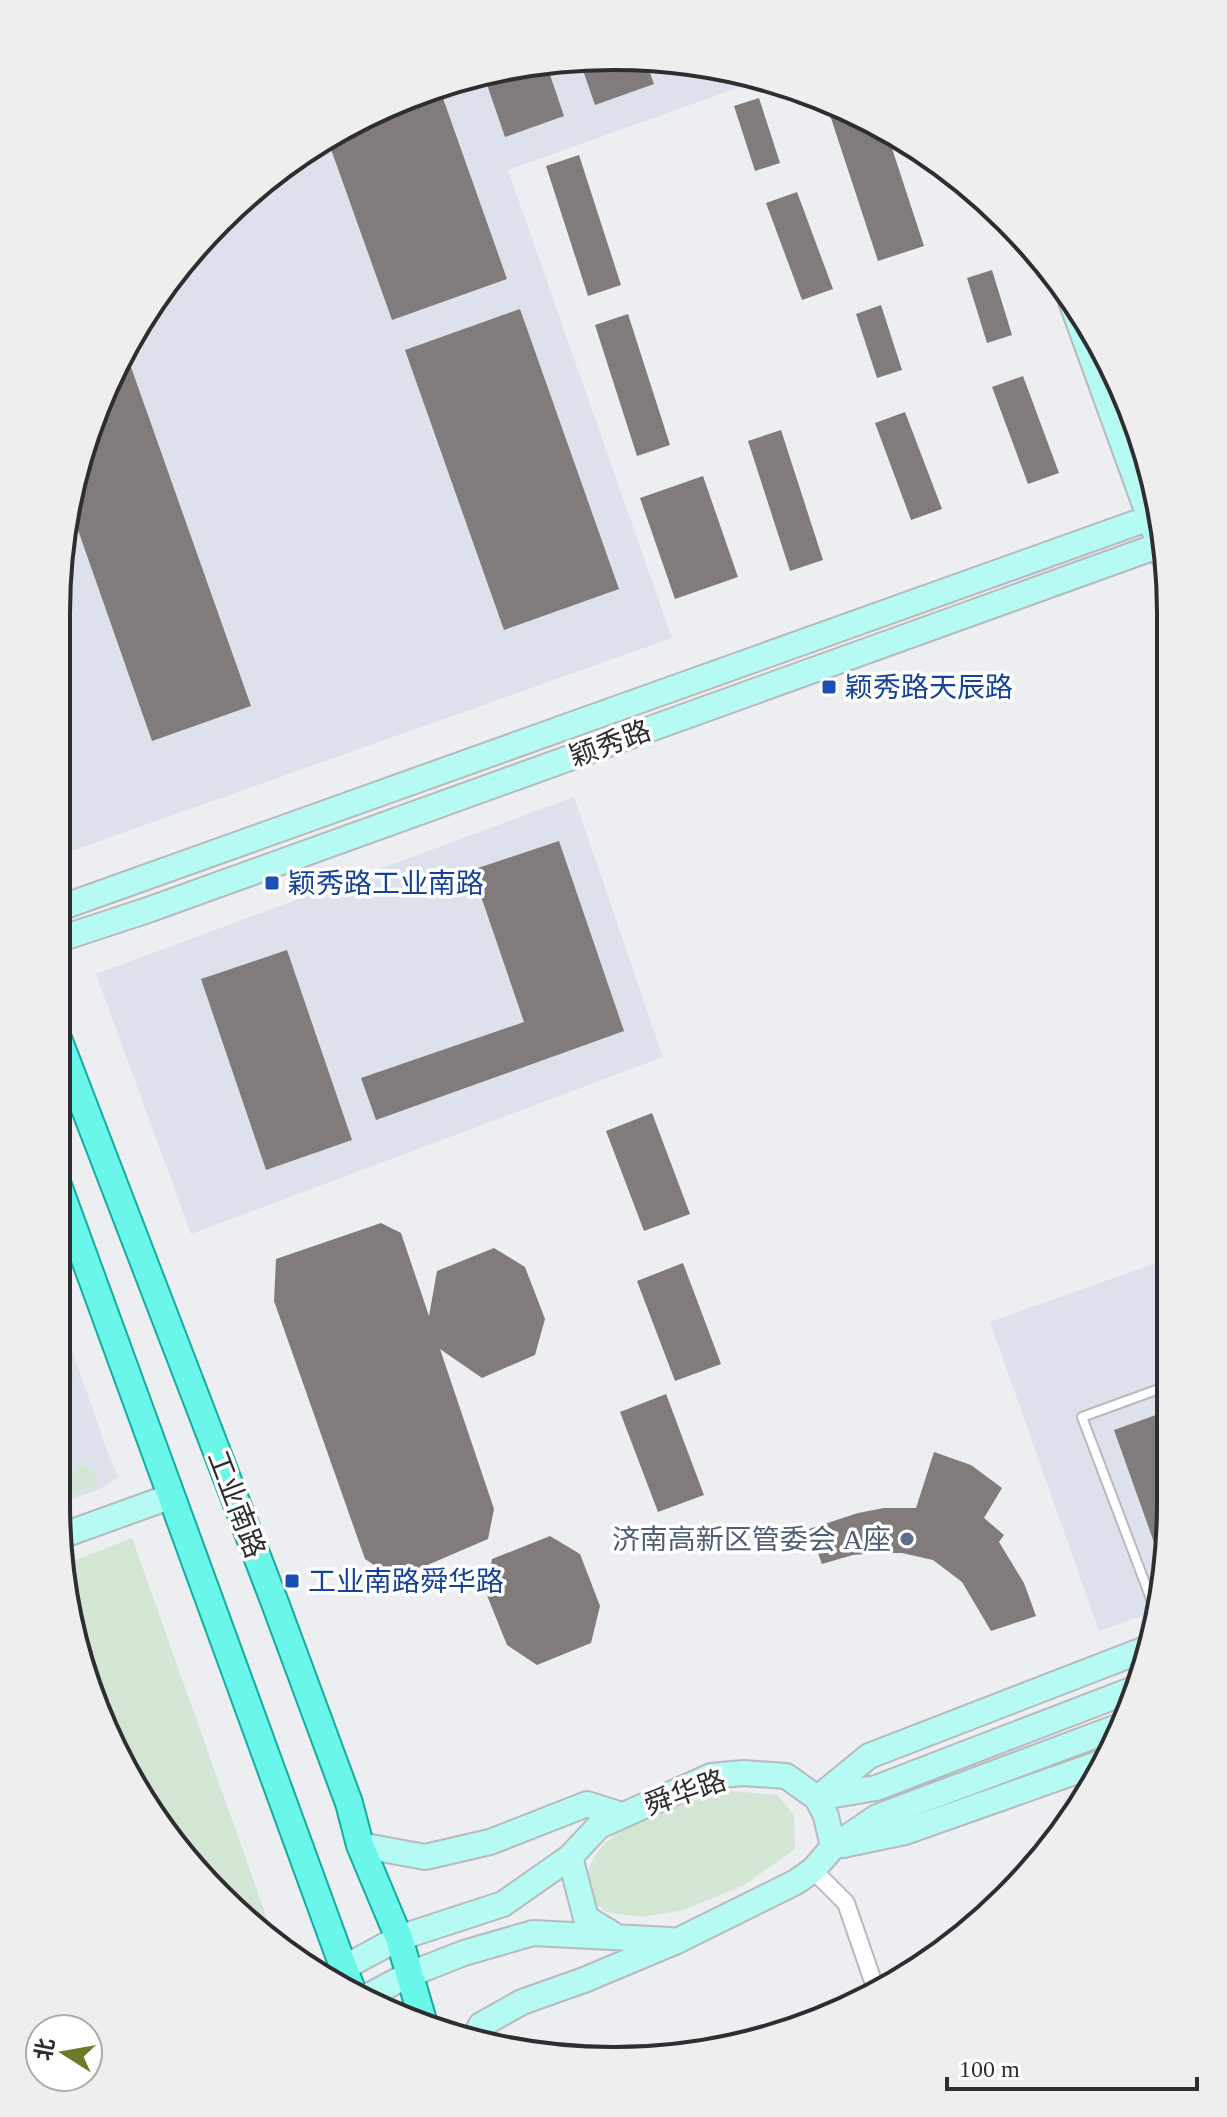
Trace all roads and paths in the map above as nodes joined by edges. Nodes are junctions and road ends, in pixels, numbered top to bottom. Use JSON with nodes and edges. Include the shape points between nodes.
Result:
{"nodes":[{"id":1,"x":1093,"y":359,"type":"edge"},
{"id":2,"x":1140,"y":481,"type":"edge"},
{"id":3,"x":1149,"y":519,"type":"edge"},
{"id":4,"x":1153,"y":548,"type":"edge"},
{"id":5,"x":70,"y":904,"type":"edge"},
{"id":6,"x":70,"y":936,"type":"edge"},
{"id":7,"x":70,"y":1070,"type":"edge"},
{"id":8,"x":70,"y":1218,"type":"edge"},
{"id":9,"x":1157,"y":1390,"type":"edge"},
{"id":10,"x":172,"y":1496,"type":"junction"},
{"id":11,"x":71,"y":1532,"type":"edge"},
{"id":12,"x":1149,"y":1594,"type":"edge"},
{"id":13,"x":1135,"y":1653,"type":"edge"},
{"id":14,"x":1122,"y":1693,"type":"edge"},
{"id":15,"x":1107,"y":1731,"type":"edge"},
{"id":16,"x":1085,"y":1773,"type":"edge"},
{"id":17,"x":817,"y":1798,"type":"junction"},
{"id":18,"x":622,"y":1815,"type":"junction"},
{"id":19,"x":360,"y":1845,"type":"junction"},
{"id":20,"x":833,"y":1847,"type":"junction"},
{"id":21,"x":570,"y":1857,"type":"junction"},
{"id":22,"x":813,"y":1870,"type":"junction"},
{"id":23,"x":616,"y":1936,"type":"junction"},
{"id":24,"x":399,"y":1938,"type":"junction"},
{"id":25,"x":677,"y":1941,"type":"junction"},
{"id":26,"x":408,"y":1975,"type":"junction"},
{"id":27,"x":348,"y":1978,"type":"edge"},
{"id":28,"x":873,"y":1981,"type":"edge"},
{"id":29,"x":375,"y":1992,"type":"edge"},
{"id":30,"x":420,"y":2011,"type":"edge"},
{"id":31,"x":479,"y":2029,"type":"edge"}],
"edges":[{"from":1,"to":2,"type":"main road"},
{"from":3,"to":5,"type":"main road","name":"颖秀路"},
{"from":4,"to":6,"type":"main road","name":"颖秀路"},
{"from":7,"to":19,"type":"main road","name":"工业南路","via":[[275,1603]]},
{"from":8,"to":10,"type":"main road","name":"工业南路"},
{"from":9,"to":12,"type":"lane","via":[[1082,1417]]},
{"from":10,"to":11,"type":"main road"},
{"from":10,"to":27,"type":"main road","name":"工业南路"},
{"from":13,"to":17,"type":"main road","via":[[869,1756]]},
{"from":14,"to":17,"type":"main road","via":[[876,1788]]},
{"from":15,"to":20,"type":"main road","via":[[877,1817]]},
{"from":16,"to":20,"type":"main road","via":[[905,1832]]},
{"from":17,"to":18,"type":"main road","name":"舜华路","via":[[786,1776],[743,1773],[711,1776]]},
{"from":17,"to":20,"type":"main road"},
{"from":18,"to":19,"type":"main road","via":[[587,1804],[490,1842],[425,1857]]},
{"from":18,"to":21,"type":"main road","name":"舜华路","via":[[599,1826]]},
{"from":19,"to":24,"type":"main road","name":"工业南路"},
{"from":20,"to":22,"type":"main road"},
{"from":21,"to":23,"type":"main road","via":[[586,1918]]},
{"from":21,"to":24,"type":"main road","name":"舜华路","via":[[503,1904]]},
{"from":22,"to":25,"type":"main road"},
{"from":22,"to":28,"type":"street","via":[[846,1903]]},
{"from":23,"to":25,"type":"main road"},
{"from":23,"to":26,"type":"main road","via":[[533,1933]]},
{"from":24,"to":26,"type":"main road","name":"工业南路"},
{"from":24,"to":27,"type":"main road","name":"舜华路"},
{"from":25,"to":31,"type":"main road","via":[[522,2002]]},
{"from":26,"to":29,"type":"main road"},
{"from":26,"to":30,"type":"main road","name":"工业南路"}]}
